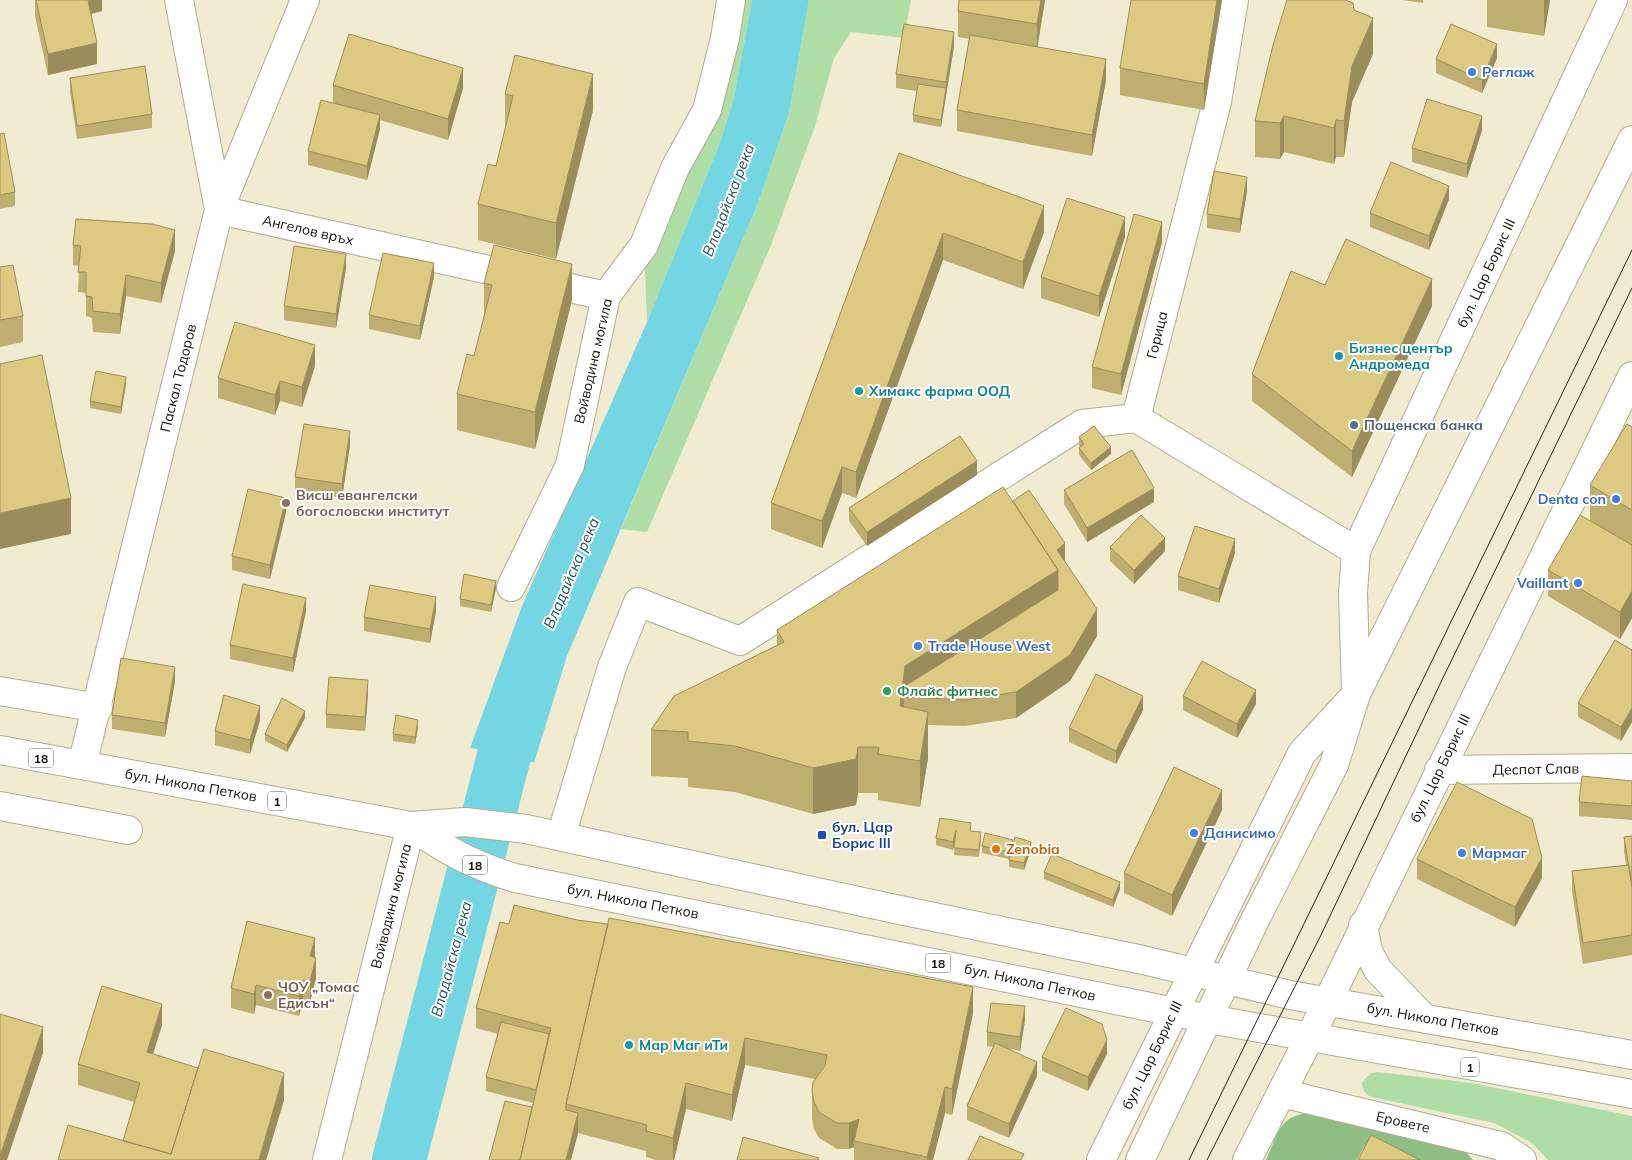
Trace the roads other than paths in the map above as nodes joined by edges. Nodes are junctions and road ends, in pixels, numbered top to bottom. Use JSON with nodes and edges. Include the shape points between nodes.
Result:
{"nodes":[{"id":1,"x":179,"y":0,"type":"edge"},
{"id":2,"x":304,"y":0,"type":"edge"},
{"id":3,"x":731,"y":0,"type":"edge"},
{"id":4,"x":1234,"y":0,"type":"edge"},
{"id":5,"x":1613,"y":0,"type":"edge"},
{"id":6,"x":1632,"y":140,"type":"edge"},
{"id":7,"x":219,"y":210,"type":"junction"},
{"id":8,"x":606,"y":296,"type":"junction"},
{"id":9,"x":1632,"y":376,"type":"edge"},
{"id":10,"x":1136,"y":418,"type":"junction"},
{"id":11,"x":1356,"y":551,"type":"junction"},
{"id":12,"x":511,"y":587,"type":"dead end"},
{"id":13,"x":0,"y":691,"type":"edge"},
{"id":14,"x":1356,"y":694,"type":"junction"},
{"id":15,"x":98,"y":708,"type":"junction"},
{"id":16,"x":0,"y":750,"type":"edge"},
{"id":17,"x":82,"y":765,"type":"junction"},
{"id":18,"x":1632,"y":768,"type":"edge"},
{"id":19,"x":1439,"y":770,"type":"junction"},
{"id":20,"x":144,"y":777,"type":"joint"},
{"id":21,"x":0,"y":806,"type":"edge"},
{"id":22,"x":411,"y":826,"type":"junction"},
{"id":23,"x":128,"y":830,"type":"dead end"},
{"id":24,"x":441,"y":834,"type":"junction"},
{"id":25,"x":561,"y":836,"type":"junction"},
{"id":26,"x":1363,"y":925,"type":"junction"},
{"id":27,"x":1192,"y":973,"type":"junction"},
{"id":28,"x":1228,"y":981,"type":"junction"},
{"id":29,"x":1328,"y":1001,"type":"junction"},
{"id":30,"x":1174,"y":1012,"type":"junction"},
{"id":31,"x":1423,"y":1017,"type":"junction"},
{"id":32,"x":1209,"y":1019,"type":"junction"},
{"id":33,"x":1309,"y":1037,"type":"junction"},
{"id":34,"x":1632,"y":1055,"type":"edge"},
{"id":35,"x":1281,"y":1093,"type":"junction"},
{"id":36,"x":1632,"y":1094,"type":"edge"},
{"id":37,"x":327,"y":1160,"type":"edge"},
{"id":38,"x":1101,"y":1160,"type":"edge"},
{"id":39,"x":1140,"y":1160,"type":"edge"},
{"id":40,"x":1247,"y":1160,"type":"edge"},
{"id":41,"x":1522,"y":1160,"type":"edge"}],
"edges":[{"from":1,"to":7,"type":"main road"},
{"from":2,"to":7,"type":"main road","name":"Паскал Тодоров"},
{"from":3,"to":8,"type":"main road","name":"Войводина могила","via":[[707,110],[675,168],[644,245]]},
{"from":4,"to":10,"type":"main road","name":"Горица","via":[[1217,102]]},
{"from":5,"to":11,"type":"main road","name":"бул. Цар Борис III"},
{"from":6,"to":14,"type":"main road","name":"бул. Цар Борис III"},
{"from":7,"to":8,"type":"main road","name":"Ангелов връх"},
{"from":7,"to":15,"type":"main road","name":"Паскал Тодоров"},
{"from":8,"to":12,"type":"main road","name":"Войводина могила","via":[[570,465]]},
{"from":9,"to":19,"type":"main road","name":"бул. Цар Борис III"},
{"from":10,"to":11,"type":"main road"},
{"from":10,"to":25,"type":"main road","via":[[1082,424],[740,641],[638,602],[612,667]]},
{"from":11,"to":14,"type":"main road","name":"бул. Цар Борис III","via":[[1353,593]]},
{"from":13,"to":15,"type":"main road"},
{"from":14,"to":27,"type":"main road","name":"бул. Цар Борис III","via":[[1302,753]]},
{"from":14,"to":28,"type":"main road","name":"бул. Цар Борис III","via":[[1334,765],[1255,920]]},
{"from":15,"to":17,"type":"main road","name":"Паскал Тодоров"},
{"from":16,"to":17,"type":"main road","name":"бул. Никола Петков","number":"18"},
{"from":17,"to":20,"type":"main road","name":"бул. Никола Петков","number":"18"},
{"from":18,"to":19,"type":"main road","name":"Деспот Слав"},
{"from":19,"to":26,"type":"main road","name":"бул. Цар Борис III"},
{"from":20,"to":22,"type":"main road","name":"бул. Никола Петков","number":"1"},
{"from":21,"to":23,"type":"main road"},
{"from":22,"to":24,"type":"main road","name":"бул. Никола Петков"},
{"from":22,"to":37,"type":"main road","name":"Войводина могила"},
{"from":24,"to":25,"type":"main road","name":"бул. Никола Петков","via":[[493,824]]},
{"from":24,"to":30,"type":"main road","name":"бул. Никола Петков","number":"18","via":[[482,867],[515,878]]},
{"from":25,"to":27,"type":"main road","name":"бул. Никола Петков"},
{"from":26,"to":29,"type":"main road","name":"бул. Цар Борис III"},
{"from":26,"to":31,"type":"main road","via":[[1368,951],[1378,970]]},
{"from":27,"to":28,"type":"main road","name":"бул. Никола Петков"},
{"from":27,"to":30,"type":"main road","name":"бул. Цар Борис III"},
{"from":28,"to":29,"type":"main road","name":"бул. Никола Петков"},
{"from":28,"to":32,"type":"main road","name":"бул. Цар Борис III"},
{"from":29,"to":31,"type":"main road","name":"бул. Никола Петков"},
{"from":29,"to":33,"type":"main road","name":"бул. Цар Борис III"},
{"from":30,"to":32,"type":"main road","name":"бул. Никола Петков","number":"18"},
{"from":30,"to":38,"type":"main road","name":"бул. Цар Борис III"},
{"from":31,"to":34,"type":"main road","name":"бул. Никола Петков"},
{"from":32,"to":33,"type":"main road","name":"бул. Никола Петков","number":"1"},
{"from":32,"to":39,"type":"main road","name":"бул. Цар Борис III"},
{"from":33,"to":35,"type":"main road","name":"бул. Цар Борис III"},
{"from":33,"to":36,"type":"main road","name":"бул. Никола Петков","number":"1"},
{"from":35,"to":40,"type":"main road","name":"бул. Цар Борис III"},
{"from":35,"to":41,"type":"main road","name":"Еровете","via":[[1501,1146]]}]}
